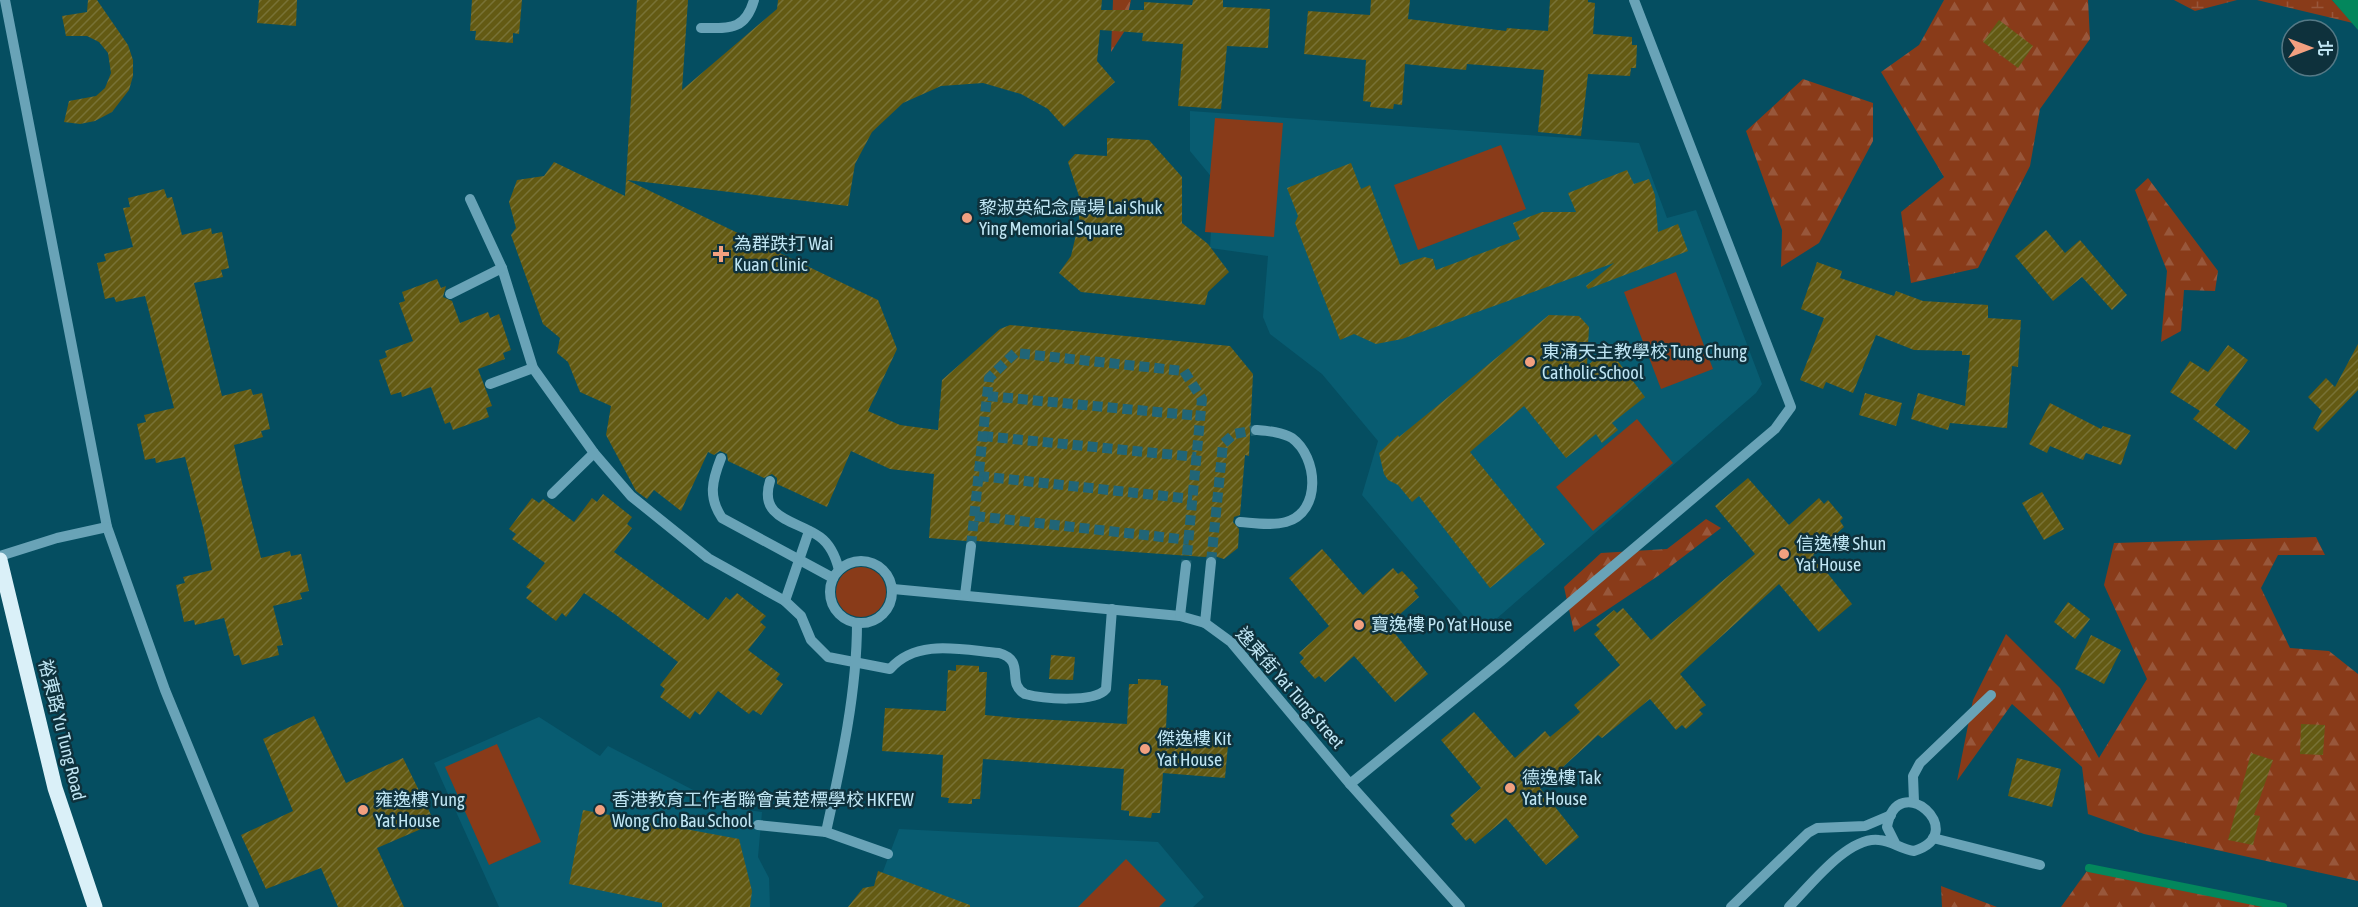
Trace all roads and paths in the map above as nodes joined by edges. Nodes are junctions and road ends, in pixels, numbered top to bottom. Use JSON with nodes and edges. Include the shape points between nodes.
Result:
{"nodes":[{"id":1,"x":5,"y":0,"type":"edge"},
{"id":2,"x":754,"y":0,"type":"edge"},
{"id":3,"x":1635,"y":0,"type":"edge"},
{"id":4,"x":700,"y":28,"type":"dead end"},
{"id":5,"x":470,"y":199,"type":"dead end"},
{"id":6,"x":502,"y":268,"type":"junction"},
{"id":7,"x":450,"y":294,"type":"dead end"},
{"id":8,"x":533,"y":368,"type":"junction"},
{"id":9,"x":490,"y":384,"type":"dead end"},
{"id":10,"x":1256,"y":430,"type":"tunnel mouth"},
{"id":11,"x":594,"y":453,"type":"junction"},
{"id":12,"x":721,"y":458,"type":"dead end"},
{"id":13,"x":770,"y":481,"type":"dead end"},
{"id":14,"x":552,"y":494,"type":"dead end"},
{"id":15,"x":1240,"y":522,"type":"dead end"},
{"id":16,"x":107,"y":527,"type":"junction"},
{"id":17,"x":809,"y":531,"type":"junction"},
{"id":18,"x":971,"y":546,"type":"tunnel mouth"},
{"id":19,"x":0,"y":558,"type":"edge"},
{"id":20,"x":796,"y":559,"type":"junction"},
{"id":21,"x":1211,"y":562,"type":"tunnel mouth"},
{"id":22,"x":1186,"y":565,"type":"tunnel mouth"},
{"id":23,"x":836,"y":574,"type":"junction"},
{"id":24,"x":893,"y":589,"type":"junction"},
{"id":25,"x":965,"y":595,"type":"junction"},
{"id":26,"x":785,"y":601,"type":"junction"},
{"id":27,"x":1112,"y":609,"type":"junction"},
{"id":28,"x":1180,"y":616,"type":"junction"},
{"id":29,"x":857,"y":623,"type":"junction"},
{"id":30,"x":1205,"y":623,"type":"junction"},
{"id":31,"x":855,"y":663,"type":"junction"},
{"id":32,"x":1991,"y":695,"type":"dead end"},
{"id":33,"x":1350,"y":784,"type":"junction"},
{"id":34,"x":1914,"y":802,"type":"junction"},
{"id":35,"x":1891,"y":815,"type":"junction"},
{"id":36,"x":758,"y":825,"type":"dead end"},
{"id":37,"x":826,"y":832,"type":"junction"},
{"id":38,"x":1932,"y":838,"type":"junction"},
{"id":39,"x":1896,"y":845,"type":"junction"},
{"id":40,"x":888,"y":854,"type":"dead end"},
{"id":41,"x":2040,"y":865,"type":"dead end"},
{"id":42,"x":95,"y":907,"type":"edge"},
{"id":43,"x":254,"y":907,"type":"edge"},
{"id":44,"x":1460,"y":907,"type":"edge"},
{"id":45,"x":1731,"y":907,"type":"edge"},
{"id":46,"x":1789,"y":907,"type":"edge"}],
"edges":[{"from":1,"to":16,"type":"street"},
{"from":2,"to":4,"type":"street","via":[[747,19],[732,28]]},
{"from":3,"to":33,"type":"street","via":[[1791,407],[1775,429]]},
{"from":5,"to":6,"type":"street"},
{"from":6,"to":7,"type":"street"},
{"from":6,"to":8,"type":"street"},
{"from":8,"to":9,"type":"street"},
{"from":8,"to":11,"type":"street"},
{"from":10,"to":15,"type":"street","via":[[1291,437],[1304,449],[1313,481],[1310,498],[1288,522]]},
{"from":11,"to":14,"type":"street"},
{"from":11,"to":26,"type":"street","via":[[631,496],[708,558]]},
{"from":12,"to":20,"type":"street","via":[[711,494],[722,518]]},
{"from":13,"to":17,"type":"street","via":[[767,500],[771,508]]},
{"from":16,"to":19,"type":"street","via":[[57,538]]},
{"from":16,"to":43,"type":"street","via":[[165,690]]},
{"from":17,"to":20,"type":"street"},
{"from":17,"to":23,"type":"street","via":[[828,544]]},
{"from":18,"to":25,"type":"street"},
{"from":19,"to":42,"type":"main road","name":"裕東路 Yu Tung Road","via":[[55,788]]},
{"from":20,"to":23,"type":"street"},
{"from":20,"to":26,"type":"street"},
{"from":21,"to":30,"type":"street"},
{"from":22,"to":28,"type":"street"},
{"from":23,"to":24,"type":"street","via":[[856,560],[876,564],[890,579]]},
{"from":23,"to":29,"type":"street","via":[[830,588],[834,607],[840,615]]},
{"from":24,"to":25,"type":"street","name":"逸東街 Yat Tung Street"},
{"from":24,"to":29,"type":"street","via":[[883,614]]},
{"from":25,"to":27,"type":"street","name":"逸東街 Yat Tung Street"},
{"from":26,"to":31,"type":"street","via":[[801,616],[811,640],[828,657]]},
{"from":27,"to":28,"type":"street","name":"逸東街 Yat Tung Street"},
{"from":27,"to":31,"type":"street","via":[[1108,680],[1096,697],[1025,694],[1018,690],[1015,664],[1009,656],[999,653],[934,648],[904,656],[890,669]]},
{"from":28,"to":30,"type":"street","name":"逸東街 Yat Tung Street"},
{"from":29,"to":31,"type":"street"},
{"from":30,"to":33,"type":"street","name":"逸東街 Yat Tung Street","via":[[1231,642]]},
{"from":31,"to":37,"type":"street"},
{"from":32,"to":34,"type":"street","via":[[1920,763],[1913,776]]},
{"from":33,"to":44,"type":"street","name":"逸東街 Yat Tung Street"},
{"from":34,"to":35,"type":"street","via":[[1898,807]]},
{"from":34,"to":38,"type":"street","via":[[1932,815]]},
{"from":35,"to":39,"type":"street","via":[[1887,827]]},
{"from":35,"to":45,"type":"street","via":[[1865,826],[1817,828],[1808,833]]},
{"from":36,"to":37,"type":"street"},
{"from":37,"to":40,"type":"street"},
{"from":38,"to":39,"type":"street","via":[[1914,851]]},
{"from":38,"to":41,"type":"street"},
{"from":39,"to":46,"type":"street","via":[[1866,840],[1848,848]]}]}
